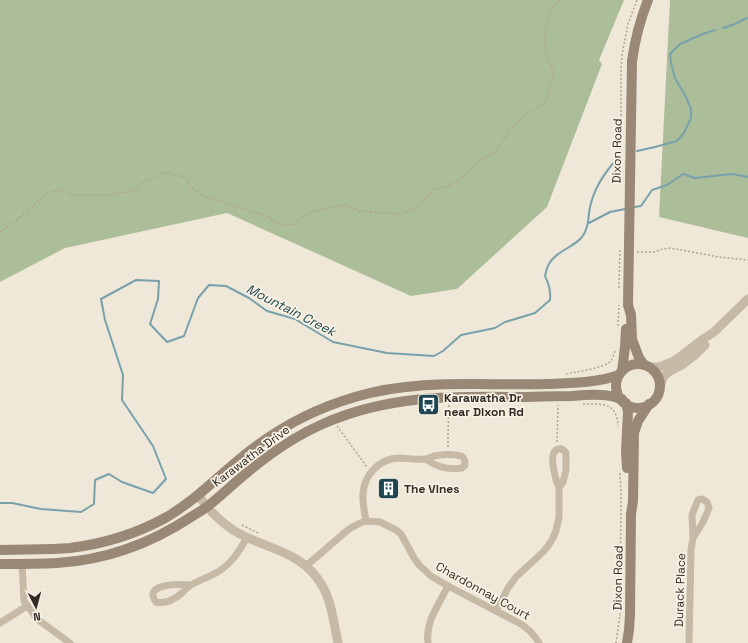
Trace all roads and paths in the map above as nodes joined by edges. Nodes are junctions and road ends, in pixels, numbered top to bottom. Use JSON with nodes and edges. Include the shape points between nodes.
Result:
{"nodes":[{"id":1,"x":561,"y":0,"type":"edge"},
{"id":2,"x":648,"y":0,"type":"edge"},
{"id":3,"x":0,"y":232,"type":"edge"},
{"id":4,"x":620,"y":245,"type":"dead end"},
{"id":5,"x":636,"y":252,"type":"dead end"},
{"id":6,"x":748,"y":260,"type":"edge"},
{"id":7,"x":619,"y":290,"type":"dead end"},
{"id":8,"x":748,"y":299,"type":"edge"},
{"id":9,"x":623,"y":305,"type":"junction"},
{"id":10,"x":618,"y":327,"type":"dead end"},
{"id":11,"x":714,"y":332,"type":"junction"},
{"id":12,"x":617,"y":347,"type":"dead end"},
{"id":13,"x":647,"y":366,"type":"junction"},
{"id":14,"x":621,"y":373,"type":"junction"},
{"id":15,"x":563,"y":375,"type":"dead end"},
{"id":16,"x":660,"y":385,"type":"junction"},
{"id":17,"x":624,"y":401,"type":"junction"},
{"id":18,"x":603,"y":404,"type":"dead end"},
{"id":19,"x":649,"y":404,"type":"junction"},
{"id":20,"x":444,"y":405,"type":"dead end"},
{"id":21,"x":558,"y":405,"type":"dead end"},
{"id":22,"x":337,"y":426,"type":"dead end"},
{"id":23,"x":618,"y":427,"type":"dead end"},
{"id":24,"x":448,"y":446,"type":"dead end"},
{"id":25,"x":560,"y":449,"type":"junction"},
{"id":26,"x":427,"y":460,"type":"dead end"},
{"id":27,"x":372,"y":471,"type":"junction"},
{"id":28,"x":620,"y":473,"type":"dead end"},
{"id":29,"x":559,"y":488,"type":"junction"},
{"id":30,"x":198,"y":495,"type":"junction"},
{"id":31,"x":207,"y":507,"type":"junction"},
{"id":32,"x":631,"y":514,"type":"junction"},
{"id":33,"x":366,"y":522,"type":"junction"},
{"id":34,"x":238,"y":523,"type":"dead end"},
{"id":35,"x":261,"y":534,"type":"dead end"},
{"id":36,"x":247,"y":537,"type":"junction"},
{"id":37,"x":693,"y":538,"type":"junction"},
{"id":38,"x":0,"y":550,"type":"edge"},
{"id":39,"x":0,"y":564,"type":"edge"},
{"id":40,"x":22,"y":564,"type":"junction"},
{"id":41,"x":306,"y":566,"type":"junction"},
{"id":42,"x":190,"y":585,"type":"junction"},
{"id":43,"x":448,"y":586,"type":"junction"},
{"id":44,"x":27,"y":606,"type":"junction"},
{"id":45,"x":496,"y":610,"type":"junction"},
{"id":46,"x":0,"y":623,"type":"edge"},
{"id":47,"x":70,"y":643,"type":"edge"},
{"id":48,"x":338,"y":643,"type":"edge"},
{"id":49,"x":428,"y":643,"type":"edge"},
{"id":50,"x":539,"y":643,"type":"edge"},
{"id":51,"x":616,"y":643,"type":"edge"},
{"id":52,"x":626,"y":643,"type":"edge"},
{"id":53,"x":689,"y":643,"type":"edge"}],
"edges":[{"from":1,"to":3,"type":"path","via":[[552,11],[545,33],[546,54],[553,74],[545,101],[524,116],[495,152],[478,162],[453,184],[434,189],[422,204],[402,214],[359,211],[343,205],[310,212],[294,224],[285,225],[276,223],[262,214],[203,196],[192,188],[184,177],[165,172],[142,183],[133,191],[122,193],[74,195],[58,190],[48,193]]},
{"from":2,"to":9,"type":"main road","name":"Dixon Road","via":[[638,30],[632,61],[629,224]]},
{"from":4,"to":7,"type":"path"},
{"from":5,"to":6,"type":"path","via":[[654,252],[670,248]]},
{"from":8,"to":11,"type":"street"},
{"from":9,"to":10,"type":"path"},
{"from":9,"to":13,"type":"main road","name":"Dixon Road","via":[[631,315],[632,339],[639,358]]},
{"from":9,"to":14,"type":"main road","name":"Dixon Road","via":[[626,313],[625,347]]},
{"from":11,"to":13,"type":"street","via":[[672,362],[659,367]]},
{"from":11,"to":16,"type":"street","via":[[695,355],[664,376]]},
{"from":12,"to":15,"type":"path","via":[[610,362]]},
{"from":13,"to":14,"type":"main road","via":[[628,366]]},
{"from":13,"to":16,"type":"main road","via":[[657,374]]},
{"from":14,"to":17,"type":"main road","via":[[616,385]]},
{"from":14,"to":30,"type":"main road","name":"Karawatha Drive","via":[[600,380],[405,387],[356,396],[317,411],[279,430]]},
{"from":16,"to":19,"type":"main road","via":[[655,400]]},
{"from":17,"to":19,"type":"main road","via":[[636,407]]},
{"from":17,"to":31,"type":"main road","name":"Karawatha Drive","via":[[602,395],[458,397],[424,398],[373,407],[347,414],[302,434],[250,470]]},
{"from":17,"to":32,"type":"main road","name":"Dixon Road","via":[[628,412],[626,451]]},
{"from":18,"to":23,"type":"path","via":[[616,414]]},
{"from":19,"to":32,"type":"main road","name":"Dixon Road","via":[[634,433]]},
{"from":20,"to":24,"type":"path","via":[[449,405]]},
{"from":21,"to":25,"type":"path","via":[[557,441]]},
{"from":22,"to":27,"type":"path","via":[[364,465]]},
{"from":25,"to":29,"type":"street","via":[[554,452],[553,457],[553,471]]},
{"from":25,"to":29,"type":"street","via":[[565,451],[567,456],[566,470]]},
{"from":26,"to":27,"type":"street","via":[[390,459]]},
{"from":27,"to":33,"type":"street","via":[[366,480],[362,496]]},
{"from":28,"to":51,"type":"path","via":[[620,615]]},
{"from":29,"to":45,"type":"street","via":[[559,518],[553,538],[508,588]]},
{"from":30,"to":31,"type":"street"},
{"from":30,"to":38,"type":"main road","name":"Karawatha Drive","via":[[164,518],[113,539],[71,548]]},
{"from":31,"to":36,"type":"street","via":[[221,521]]},
{"from":31,"to":40,"type":"main road","name":"Karawatha Drive","via":[[165,533],[126,550],[97,558]]},
{"from":32,"to":52,"type":"main road","name":"Dixon Road","via":[[630,615]]},
{"from":33,"to":41,"type":"street","via":[[349,529]]},
{"from":33,"to":43,"type":"street","name":"Chardonnay Court","via":[[380,522],[402,534],[419,565]]},
{"from":34,"to":35,"type":"path"},
{"from":36,"to":41,"type":"street","via":[[289,554]]},
{"from":36,"to":42,"type":"street","via":[[235,557],[226,566],[216,574]]},
{"from":37,"to":37,"type":"street","name":"Durack Place","via":[[692,515],[698,500],[702,499],[708,502],[709,508]]},
{"from":37,"to":53,"type":"street","name":"Durack Place"},
{"from":39,"to":40,"type":"main road","name":"Karawatha Drive"},
{"from":40,"to":44,"type":"street","via":[[24,601]]},
{"from":41,"to":48,"type":"street","via":[[319,580],[328,597]]},
{"from":42,"to":42,"type":"street","via":[[174,599],[160,603],[154,599],[155,590],[161,587]]},
{"from":43,"to":45,"type":"street","name":"Chardonnay Court"},
{"from":43,"to":49,"type":"street","via":[[430,620]]},
{"from":44,"to":46,"type":"street"},
{"from":44,"to":47,"type":"street","via":[[36,619]]},
{"from":45,"to":50,"type":"street","name":"Chardonnay Court","via":[[527,627]]}]}
